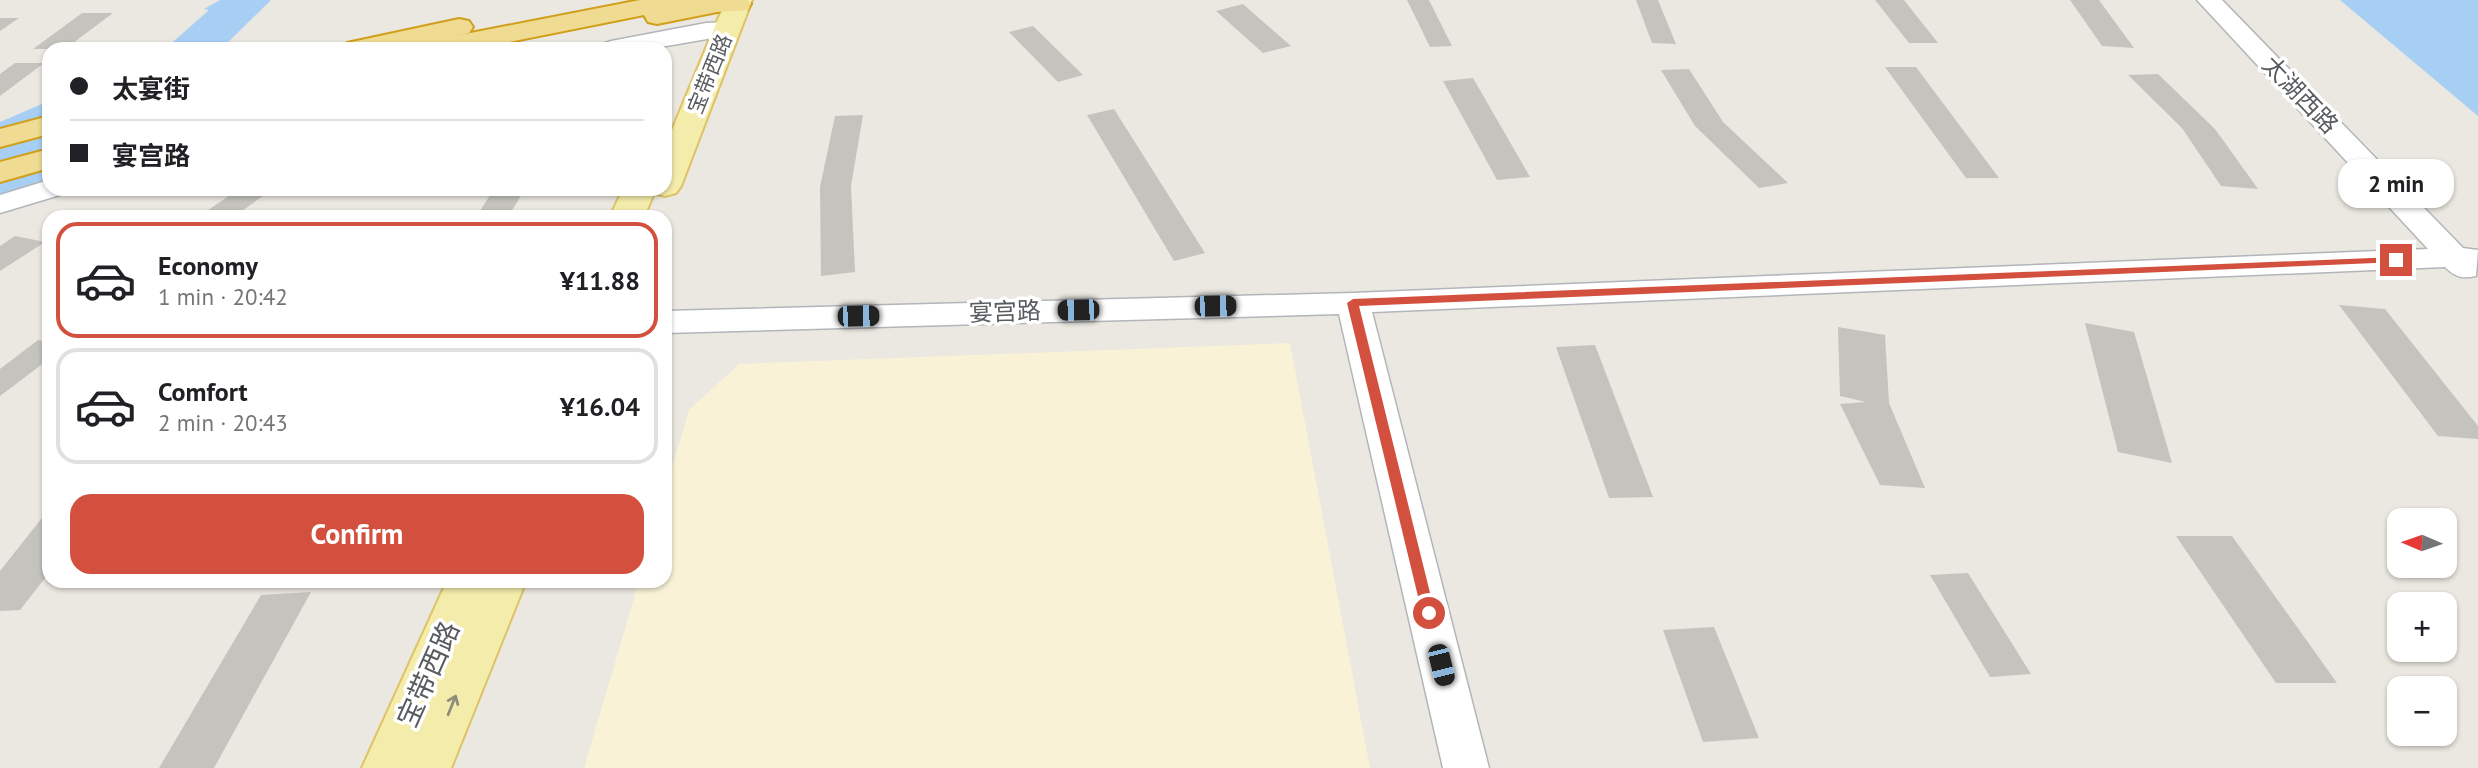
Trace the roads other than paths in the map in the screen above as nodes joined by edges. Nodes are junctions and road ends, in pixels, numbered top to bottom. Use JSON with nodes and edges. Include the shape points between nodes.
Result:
{"nodes":[{"id":1,"x":598,"y":0,"type":"edge"},
{"id":2,"x":681,"y":0,"type":"edge"},
{"id":3,"x":2209,"y":0,"type":"edge"},
{"id":4,"x":2230,"y":0,"type":"edge"},
{"id":5,"x":724,"y":11,"type":"edge"},
{"id":6,"x":391,"y":42,"type":"edge"},
{"id":7,"x":468,"y":42,"type":"edge"},
{"id":8,"x":536,"y":42,"type":"edge"},
{"id":9,"x":632,"y":42,"type":"edge"},
{"id":10,"x":672,"y":113,"type":"edge"},
{"id":11,"x":42,"y":127,"type":"edge"},
{"id":12,"x":0,"y":138,"type":"edge"},
{"id":13,"x":42,"y":145,"type":"edge"},
{"id":14,"x":0,"y":157,"type":"edge"},
{"id":15,"x":42,"y":160,"type":"edge"},
{"id":16,"x":672,"y":164,"type":"edge"},
{"id":17,"x":0,"y":172,"type":"edge"},
{"id":18,"x":42,"y":191,"type":"edge"},
{"id":19,"x":0,"y":204,"type":"edge"},
{"id":20,"x":2470,"y":257,"type":"edge"},
{"id":21,"x":2478,"y":282,"type":"edge"},
{"id":22,"x":1353,"y":303,"type":"junction"},
{"id":23,"x":672,"y":322,"type":"edge"},
{"id":24,"x":466,"y":588,"type":"edge"},
{"id":25,"x":501,"y":588,"type":"edge"},
{"id":26,"x":387,"y":768,"type":"edge"},
{"id":27,"x":426,"y":768,"type":"edge"},
{"id":28,"x":1466,"y":768,"type":"edge"}],
"edges":[{"from":1,"to":6,"type":"highway"},
{"from":2,"to":7,"type":"highway"},
{"from":3,"to":20,"type":"street","name":"太湖西路"},
{"from":4,"to":20,"type":"street","name":"太湖西路"},
{"from":5,"to":8,"type":"highway"},
{"from":5,"to":9,"type":"street"},
{"from":5,"to":10,"type":"main road","name":"宝带西路"},
{"from":5,"to":16,"type":"main road","name":"宝带西路"},
{"from":11,"to":12,"type":"highway"},
{"from":13,"to":14,"type":"highway"},
{"from":15,"to":17,"type":"highway"},
{"from":18,"to":19,"type":"street"},
{"from":20,"to":21,"type":"street","name":"太湖西路"},
{"from":20,"to":22,"type":"street","name":"宴宫路"},
{"from":22,"to":23,"type":"street","name":"宴宫路"},
{"from":22,"to":28,"type":"street"},
{"from":24,"to":26,"type":"main road","name":"宝带西路"},
{"from":27,"to":25,"type":"main road","name":"宝带西路","one_way":true}]}
